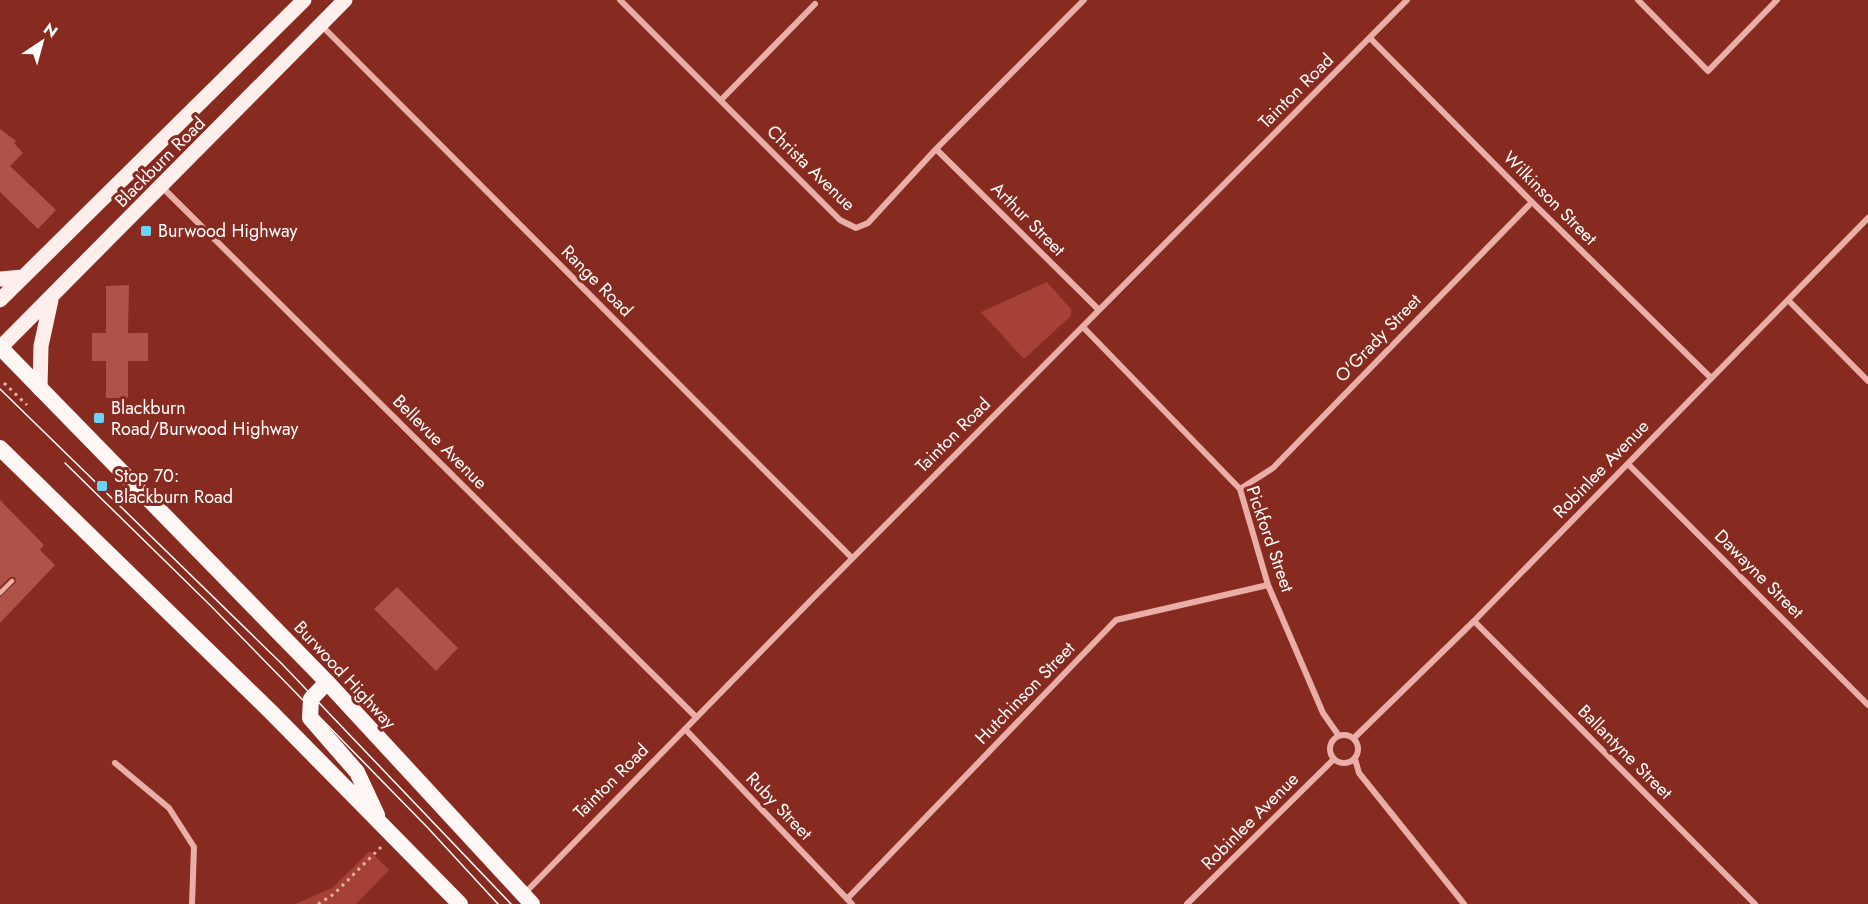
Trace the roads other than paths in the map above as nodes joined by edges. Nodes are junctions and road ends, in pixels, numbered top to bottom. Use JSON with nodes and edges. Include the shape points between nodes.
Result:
{"nodes":[{"id":1,"x":304,"y":0,"type":"edge"},
{"id":2,"x":345,"y":0,"type":"edge"},
{"id":3,"x":620,"y":0,"type":"edge"},
{"id":4,"x":1084,"y":0,"type":"edge"},
{"id":5,"x":1407,"y":0,"type":"edge"},
{"id":6,"x":1638,"y":0,"type":"edge"},
{"id":7,"x":1777,"y":0,"type":"edge"},
{"id":8,"x":815,"y":4,"type":"dead end"},
{"id":9,"x":321,"y":25,"type":"junction"},
{"id":10,"x":1370,"y":38,"type":"junction"},
{"id":11,"x":722,"y":100,"type":"junction"},
{"id":12,"x":936,"y":149,"type":"junction"},
{"id":13,"x":162,"y":187,"type":"junction"},
{"id":14,"x":1532,"y":202,"type":"junction"},
{"id":15,"x":1868,"y":218,"type":"edge"},
{"id":16,"x":23,"y":277,"type":"junction"},
{"id":17,"x":0,"y":279,"type":"edge"},
{"id":18,"x":0,"y":300,"type":"edge"},
{"id":19,"x":51,"y":300,"type":"junction"},
{"id":20,"x":1788,"y":300,"type":"junction"},
{"id":21,"x":1099,"y":310,"type":"junction"},
{"id":22,"x":1083,"y":327,"type":"junction"},
{"id":23,"x":0,"y":348,"type":"edge"},
{"id":24,"x":1710,"y":377,"type":"junction"},
{"id":25,"x":1868,"y":381,"type":"edge"},
{"id":26,"x":40,"y":389,"type":"junction"},
{"id":27,"x":0,"y":448,"type":"edge"},
{"id":28,"x":1628,"y":464,"type":"junction"},
{"id":29,"x":1240,"y":489,"type":"junction"},
{"id":30,"x":852,"y":558,"type":"junction"},
{"id":31,"x":12,"y":581,"type":"dead end"},
{"id":32,"x":1268,"y":585,"type":"junction"},
{"id":33,"x":0,"y":593,"type":"edge"},
{"id":34,"x":1474,"y":621,"type":"junction"},
{"id":35,"x":327,"y":682,"type":"junction"},
{"id":36,"x":1868,"y":705,"type":"edge"},
{"id":37,"x":696,"y":717,"type":"junction"},
{"id":38,"x":685,"y":729,"type":"junction"},
{"id":39,"x":1339,"y":736,"type":"junction"},
{"id":40,"x":1354,"y":738,"type":"junction"},
{"id":41,"x":1334,"y":759,"type":"junction"},
{"id":42,"x":1355,"y":759,"type":"junction"},
{"id":43,"x":116,"y":763,"type":"dead end"},
{"id":44,"x":381,"y":824,"type":"junction"},
{"id":45,"x":527,"y":899,"type":"edge"},
{"id":46,"x":850,"y":901,"type":"edge"},
{"id":47,"x":192,"y":904,"type":"edge"},
{"id":48,"x":460,"y":904,"type":"edge"},
{"id":49,"x":1187,"y":904,"type":"edge"},
{"id":50,"x":1464,"y":904,"type":"edge"},
{"id":51,"x":1755,"y":904,"type":"edge"}],
"edges":[{"from":1,"to":16,"type":"main road","name":"Blackburn Road"},
{"from":2,"to":9,"type":"main road","name":"Blackburn Road"},
{"from":3,"to":11,"type":"street","name":"Christa Avenue"},
{"from":4,"to":12,"type":"street","name":"Christa Avenue"},
{"from":5,"to":10,"type":"street","name":"Tainton Road"},
{"from":6,"to":7,"type":"street","via":[[1708,70]]},
{"from":8,"to":11,"type":"street"},
{"from":9,"to":13,"type":"main road","name":"Blackburn Road"},
{"from":9,"to":30,"type":"street","name":"Range Road"},
{"from":10,"to":14,"type":"street","name":"Wilkinson Street"},
{"from":10,"to":21,"type":"street","name":"Tainton Road"},
{"from":11,"to":12,"type":"street","name":"Christa Avenue","via":[[840,220],[856,228],[868,223]]},
{"from":12,"to":21,"type":"street","name":"Arthur Street"},
{"from":13,"to":19,"type":"main road","name":"Blackburn Road"},
{"from":13,"to":37,"type":"street","name":"Bellevue Avenue"},
{"from":14,"to":24,"type":"street","name":"Wilkinson Street"},
{"from":14,"to":29,"type":"street","name":"O'Grady Street","via":[[1273,468]]},
{"from":15,"to":20,"type":"street","name":"Robinlee Avenue"},
{"from":16,"to":17,"type":"main road"},
{"from":16,"to":18,"type":"main road","name":"Blackburn Road"},
{"from":19,"to":23,"type":"main road","name":"Blackburn Road"},
{"from":19,"to":26,"type":"main road","via":[[41,345]]},
{"from":20,"to":24,"type":"street","name":"Robinlee Avenue"},
{"from":20,"to":25,"type":"street"},
{"from":21,"to":22,"type":"street","name":"Tainton Road"},
{"from":22,"to":29,"type":"street","name":"Pickford Street"},
{"from":22,"to":30,"type":"street","name":"Tainton Road"},
{"from":23,"to":26,"type":"highway","name":"Burwood Highway"},
{"from":24,"to":28,"type":"street","name":"Robinlee Avenue"},
{"from":26,"to":35,"type":"highway","name":"Burwood Highway"},
{"from":27,"to":44,"type":"highway"},
{"from":28,"to":34,"type":"street","name":"Robinlee Avenue"},
{"from":28,"to":36,"type":"street","name":"Dawayne Street"},
{"from":29,"to":32,"type":"street","name":"Pickford Street"},
{"from":30,"to":37,"type":"street","name":"Tainton Road"},
{"from":31,"to":33,"type":"lane"},
{"from":32,"to":39,"type":"street","name":"Pickford Street","via":[[1323,713]]},
{"from":32,"to":46,"type":"street","name":"Hutchinson Street","via":[[1116,620]]},
{"from":34,"to":40,"type":"street","name":"Robinlee Avenue"},
{"from":34,"to":51,"type":"street","name":"Ballantyne Street"},
{"from":35,"to":44,"type":"highway","via":[[313,695],[310,718],[357,772]]},
{"from":35,"to":45,"type":"highway","name":"Burwood Highway"},
{"from":37,"to":38,"type":"street","name":"Tainton Road"},
{"from":38,"to":45,"type":"street","name":"Tainton Road"},
{"from":38,"to":46,"type":"street","name":"Ruby Street"},
{"from":39,"to":40,"type":"street"},
{"from":39,"to":41,"type":"street","via":[[1332,741],[1330,750]]},
{"from":40,"to":42,"type":"street","via":[[1358,745]]},
{"from":41,"to":42,"type":"street","via":[[1340,763]]},
{"from":41,"to":49,"type":"street","name":"Robinlee Avenue"},
{"from":42,"to":50,"type":"street","via":[[1359,773]]},
{"from":43,"to":47,"type":"street","via":[[169,808],[194,847]]},
{"from":44,"to":48,"type":"highway"}]}
